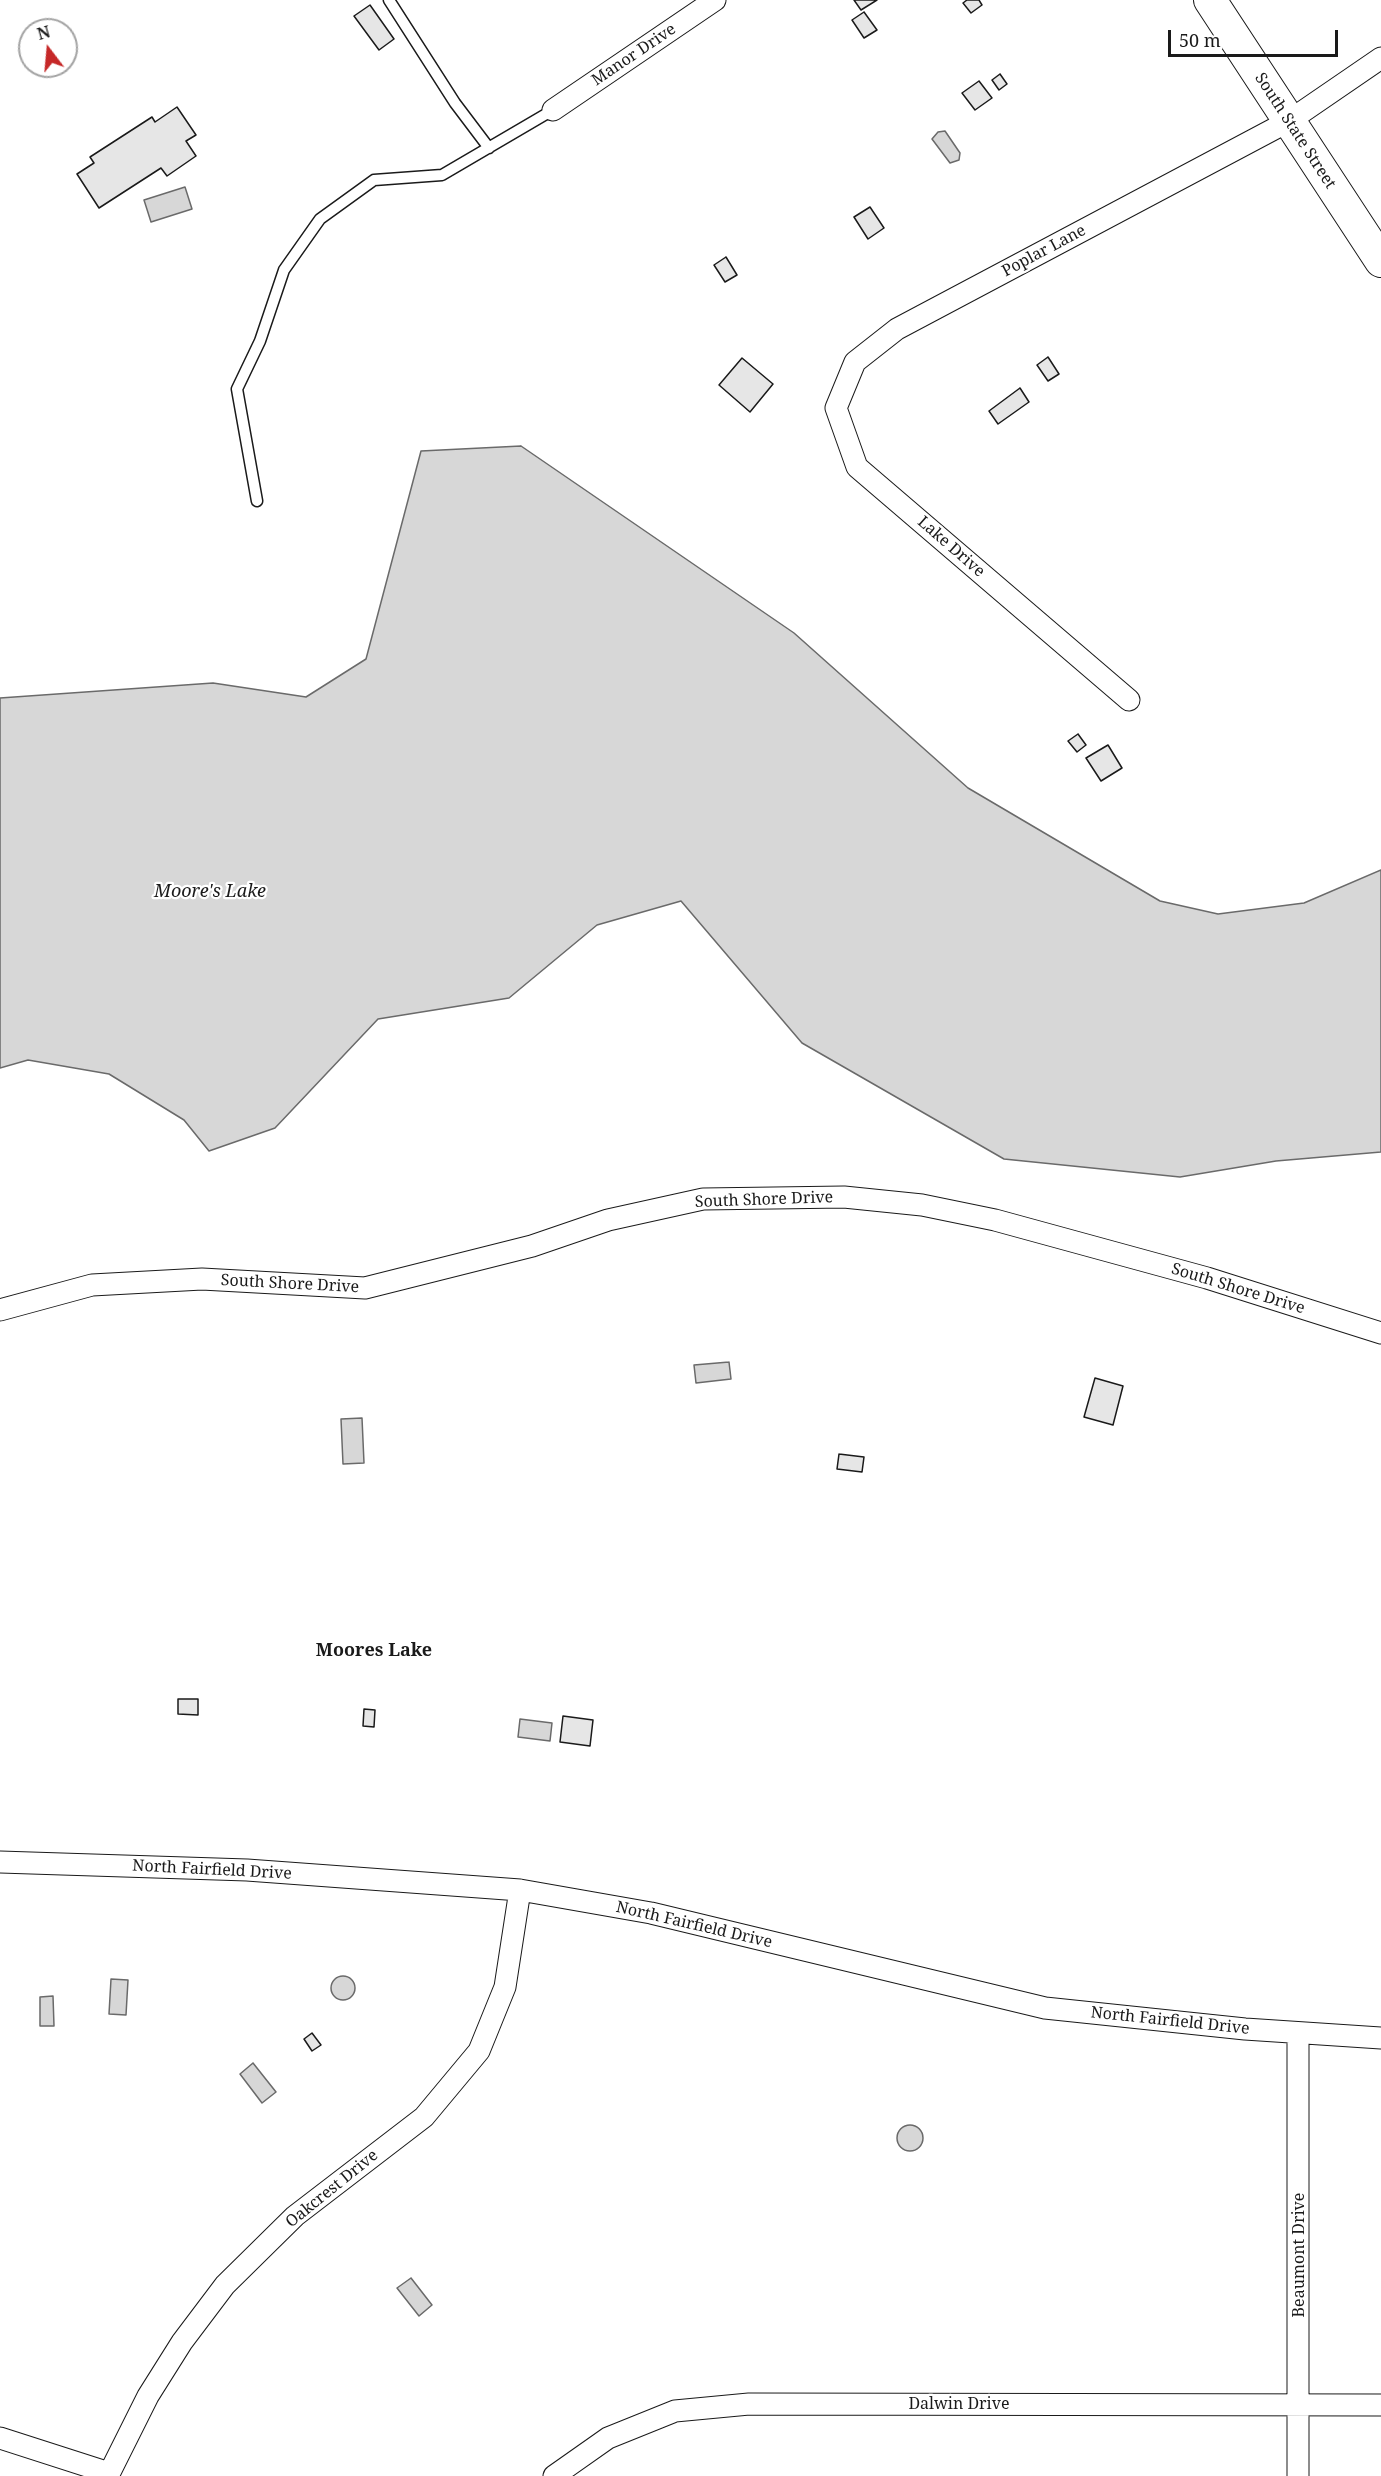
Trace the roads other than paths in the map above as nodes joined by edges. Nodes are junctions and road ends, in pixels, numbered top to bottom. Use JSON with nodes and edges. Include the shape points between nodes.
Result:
{"nodes":[{"id":1,"x":389,"y":0,"type":"edge"},
{"id":2,"x":715,"y":0,"type":"edge"},
{"id":3,"x":1210,"y":0,"type":"edge"},
{"id":4,"x":1381,"y":58,"type":"edge"},
{"id":5,"x":553,"y":110,"type":"joint"},
{"id":6,"x":1289,"y":121,"type":"junction"},
{"id":7,"x":489,"y":148,"type":"junction"},
{"id":8,"x":1381,"y":261,"type":"edge"},
{"id":9,"x":838,"y":415,"type":"joint"},
{"id":10,"x":257,"y":501,"type":"dead end"},
{"id":11,"x":1129,"y":700,"type":"dead end"},
{"id":12,"x":0,"y":1310,"type":"edge"},
{"id":13,"x":1381,"y":1333,"type":"edge"},
{"id":14,"x":0,"y":1862,"type":"edge"},
{"id":15,"x":519,"y":1890,"type":"junction"},
{"id":16,"x":1298,"y":2033,"type":"junction"},
{"id":17,"x":1381,"y":2038,"type":"edge"},
{"id":18,"x":1299,"y":2403,"type":"junction"},
{"id":19,"x":1381,"y":2404,"type":"edge"},
{"id":20,"x":0,"y":2438,"type":"edge"},
{"id":21,"x":109,"y":2475,"type":"edge"},
{"id":22,"x":554,"y":2476,"type":"edge"},
{"id":23,"x":1298,"y":2476,"type":"edge"}],
"edges":[{"from":1,"to":7,"type":"lane","via":[[454,104]]},
{"from":2,"to":5,"type":"street","name":"Manor Drive"},
{"from":3,"to":6,"type":"main road","name":"South State Street"},
{"from":4,"to":6,"type":"street","name":"Poplar Lane"},
{"from":5,"to":7,"type":"lane"},
{"from":6,"to":8,"type":"main road","name":"South State Street"},
{"from":6,"to":9,"type":"street","name":"Poplar Lane","via":[[897,329],[855,362],[836,408]]},
{"from":7,"to":10,"type":"lane","via":[[442,175],[374,180],[320,219],[284,270],[260,341],[237,389]]},
{"from":9,"to":11,"type":"street","name":"Lake Drive","via":[[857,467]]},
{"from":12,"to":13,"type":"street","name":"South Shore Drive","via":[[92,1285],[202,1279],[365,1288],[532,1246],[608,1220],[703,1199],[844,1197],[922,1205],[995,1220],[1207,1278]]},
{"from":14,"to":15,"type":"street","name":"North Fairfield Drive","via":[[247,1870]]},
{"from":15,"to":16,"type":"street","name":"North Fairfield Drive","via":[[651,1913],[1045,2008]]},
{"from":15,"to":21,"type":"street","name":"Oakcrest Drive","via":[[505,1987],[479,2051],[424,2117],[295,2216],[225,2285],[148,2396]]},
{"from":16,"to":17,"type":"street","name":"North Fairfield Drive"},
{"from":16,"to":18,"type":"street","name":"Beaumont Drive"},
{"from":18,"to":19,"type":"street","name":"Dalwin Drive"},
{"from":18,"to":22,"type":"street","name":"Dalwin Drive","via":[[750,2404],[675,2411],[608,2438]]},
{"from":18,"to":23,"type":"street","name":"Beaumont Drive"},
{"from":20,"to":21,"type":"street"}]}
